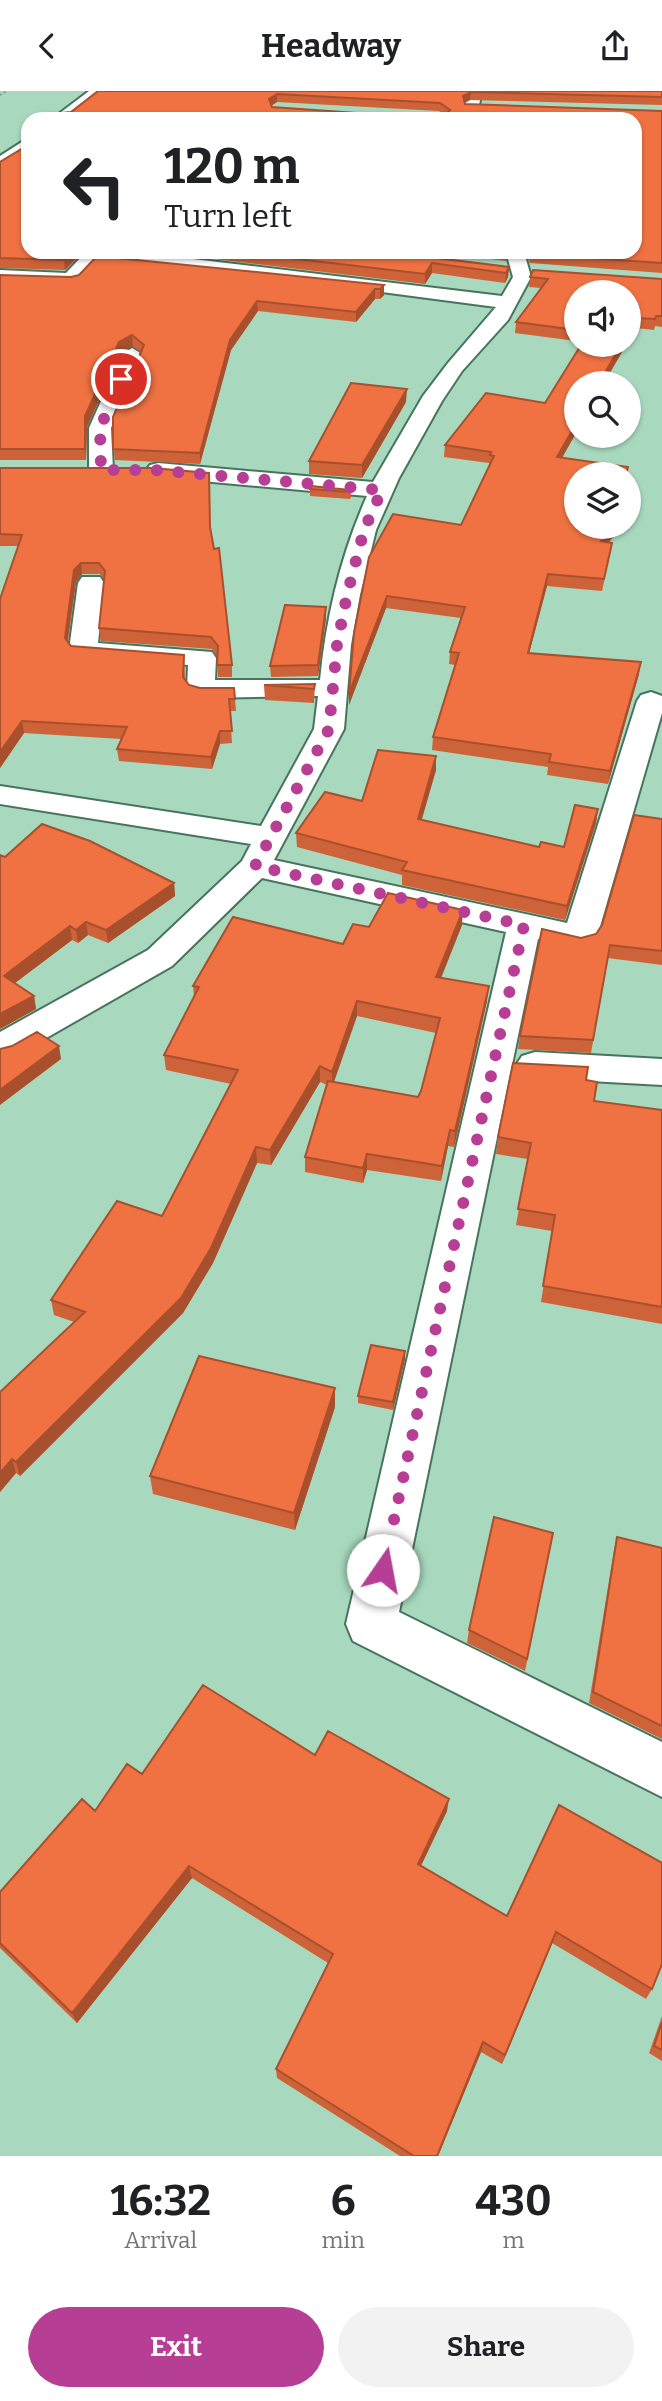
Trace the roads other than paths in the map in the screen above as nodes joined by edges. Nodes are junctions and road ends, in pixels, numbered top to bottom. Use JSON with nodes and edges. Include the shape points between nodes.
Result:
{"nodes":[{"id":1,"x":98,"y":91,"type":"edge"},
{"id":2,"x":475,"y":91,"type":"edge"},
{"id":3,"x":474,"y":111,"type":"edge"},
{"id":4,"x":70,"y":112,"type":"edge"},
{"id":5,"x":21,"y":151,"type":"edge"},
{"id":6,"x":3,"y":172,"type":"edge"},
{"id":7,"x":90,"y":259,"type":"edge"},
{"id":8,"x":157,"y":259,"type":"edge"},
{"id":9,"x":519,"y":266,"type":"edge"},
{"id":10,"x":0,"y":276,"type":"edge"},
{"id":11,"x":508,"y":303,"type":"junction"},
{"id":12,"x":132,"y":354,"type":"edge"},
{"id":13,"x":76,"y":470,"type":"edge"},
{"id":14,"x":101,"y":470,"type":"junction"},
{"id":15,"x":382,"y":490,"type":"junction"},
{"id":16,"x":91,"y":583,"type":"edge"},
{"id":17,"x":335,"y":687,"type":"junction"},
{"id":18,"x":651,"y":701,"type":"dead end"},
{"id":19,"x":0,"y":795,"type":"edge"},
{"id":20,"x":271,"y":837,"type":"junction"},
{"id":21,"x":255,"y":866,"type":"junction"},
{"id":22,"x":524,"y":925,"type":"junction"},
{"id":23,"x":0,"y":1048,"type":"edge"},
{"id":24,"x":494,"y":1063,"type":"junction"},
{"id":25,"x":662,"y":1072,"type":"edge"},
{"id":26,"x":662,"y":1770,"type":"edge"}],
"edges":[{"from":1,"to":4,"type":"street"},
{"from":2,"to":3,"type":"street"},
{"from":5,"to":6,"type":"street"},
{"from":7,"to":10,"type":"street","via":[[71,279]]},
{"from":8,"to":11,"type":"street"},
{"from":9,"to":11,"type":"street","via":[[522,277]]},
{"from":11,"to":15,"type":"street","via":[[431,401]]},
{"from":12,"to":14,"type":"street","via":[[100,428]]},
{"from":13,"to":14,"type":"street"},
{"from":14,"to":15,"type":"street"},
{"from":15,"to":17,"type":"street","via":[[364,530],[347,595]]},
{"from":16,"to":17,"type":"street","via":[[83,650],[202,658],[201,689]]},
{"from":17,"to":20,"type":"street","via":[[329,729]]},
{"from":18,"to":22,"type":"street","via":[[580,937]]},
{"from":19,"to":20,"type":"street"},
{"from":20,"to":21,"type":"street"},
{"from":21,"to":22,"type":"street"},
{"from":21,"to":23,"type":"street","via":[[160,958]]},
{"from":22,"to":24,"type":"street"},
{"from":24,"to":25,"type":"street"},
{"from":24,"to":26,"type":"street","via":[[371,1623]]}]}
